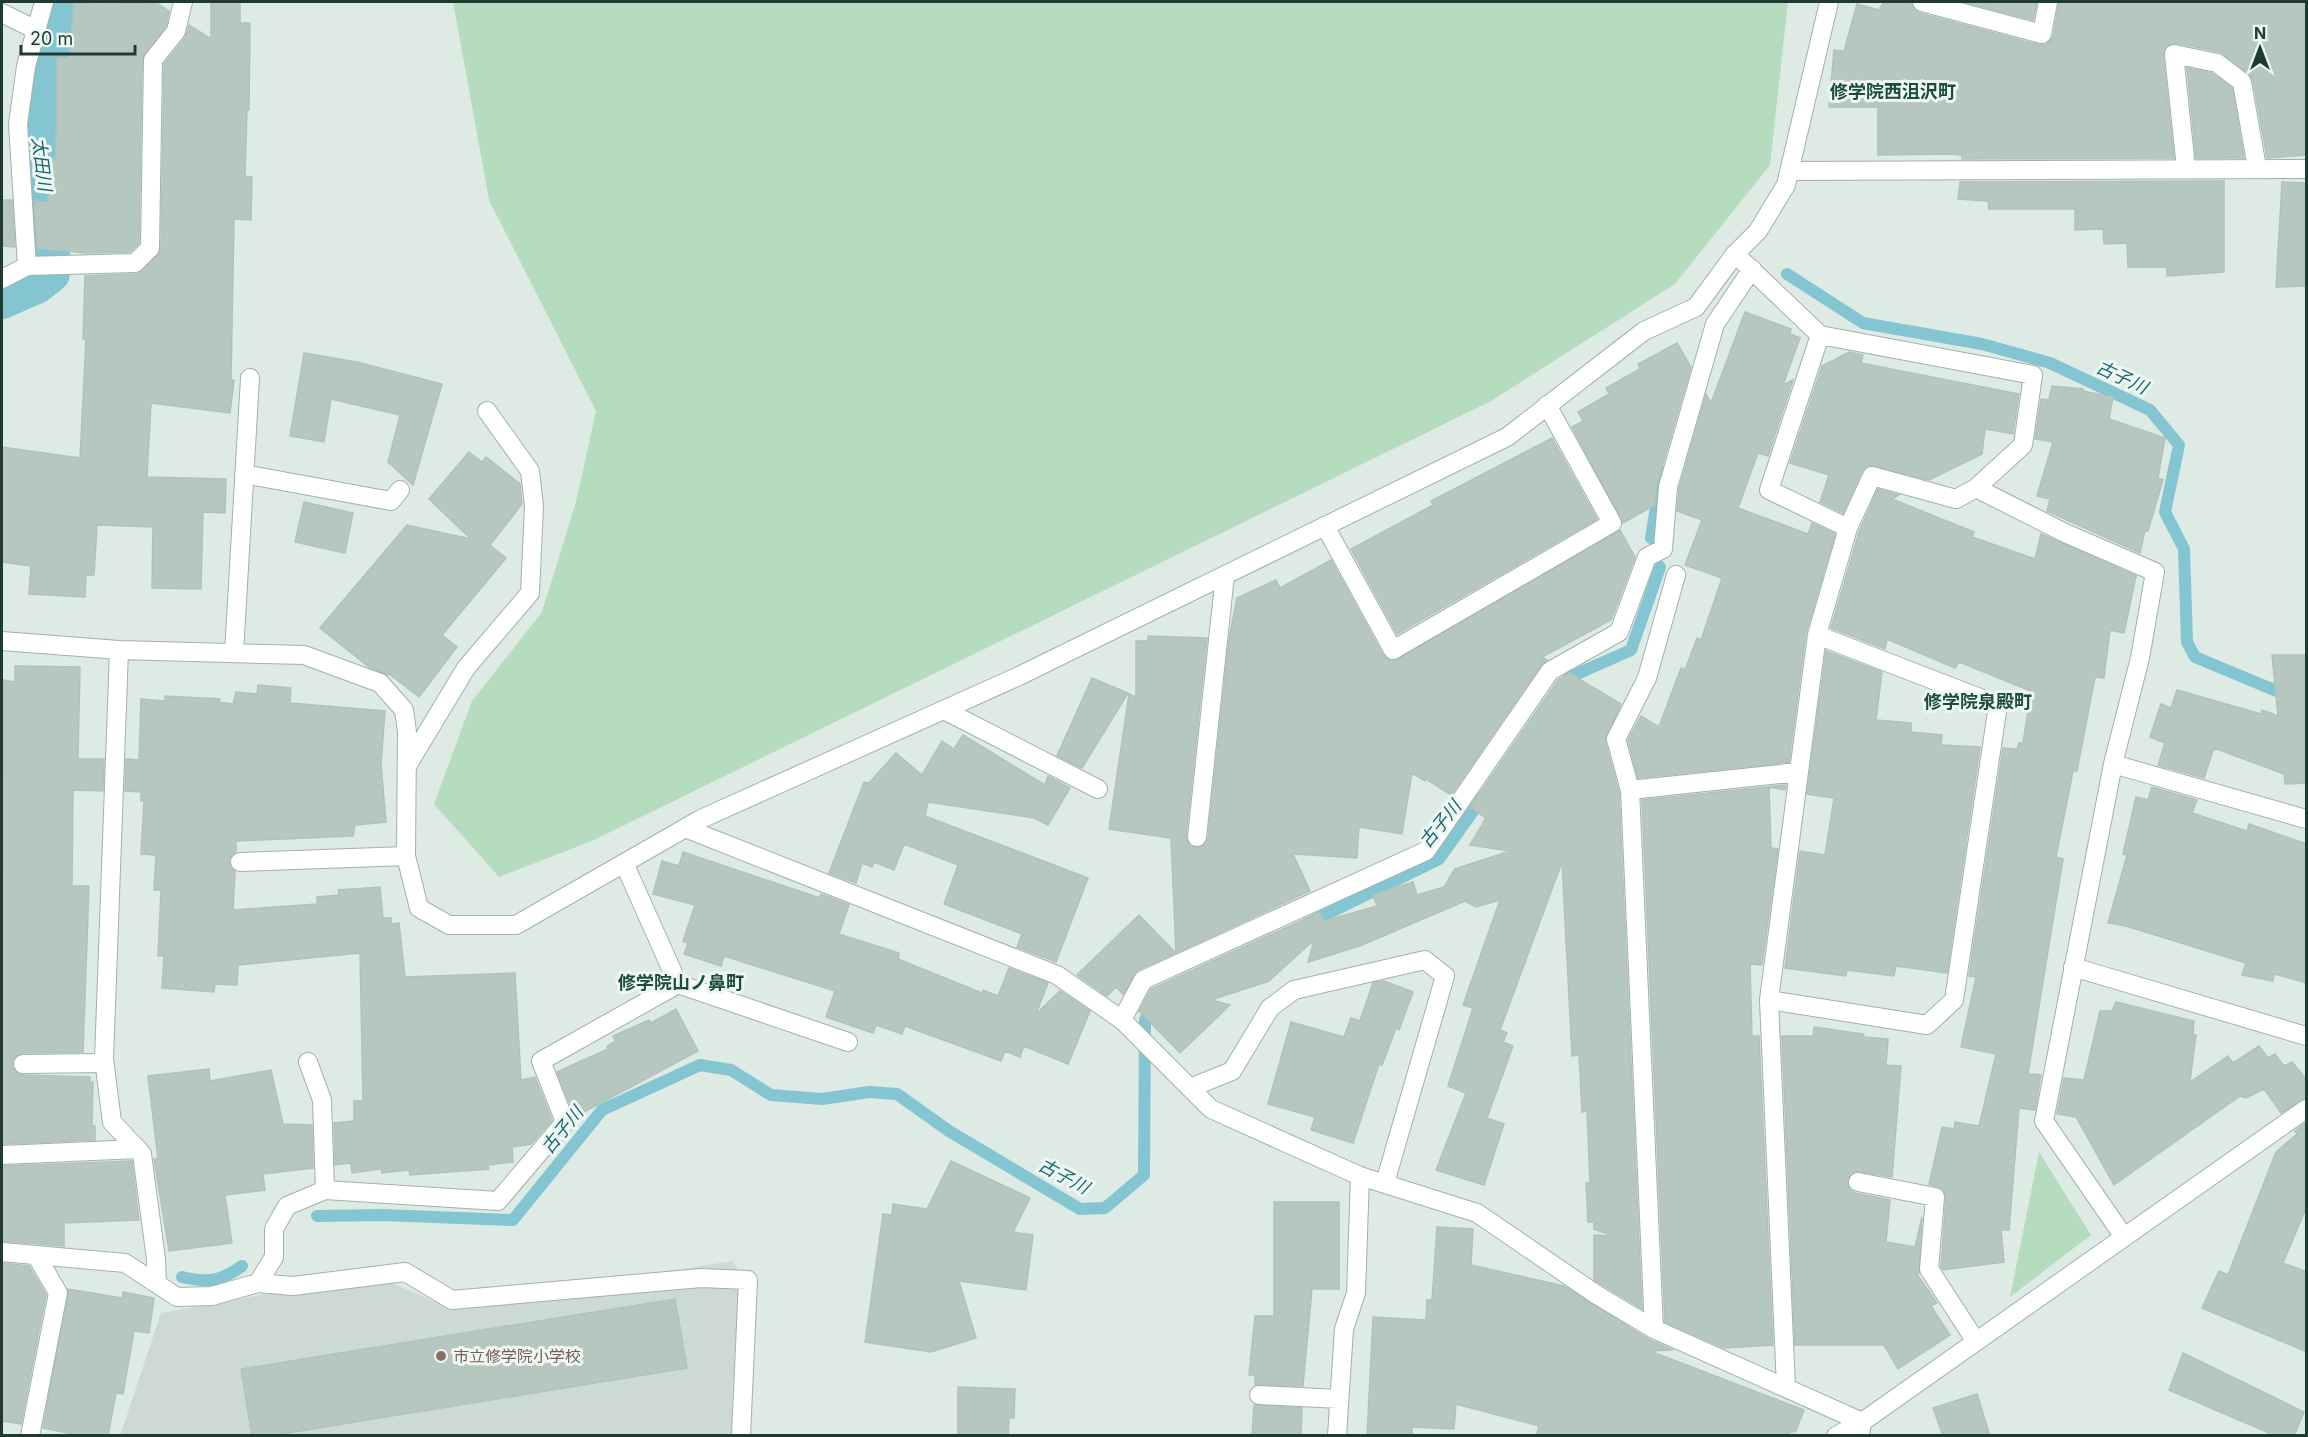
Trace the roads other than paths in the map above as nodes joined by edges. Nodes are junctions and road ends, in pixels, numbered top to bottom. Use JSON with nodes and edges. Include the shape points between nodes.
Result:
{"nodes":[{"id":1,"x":44,"y":2,"type":"edge"},
{"id":2,"x":183,"y":2,"type":"edge"},
{"id":3,"x":1828,"y":2,"type":"edge"},
{"id":4,"x":1922,"y":2,"type":"edge"},
{"id":5,"x":2048,"y":2,"type":"edge"},
{"id":6,"x":2,"y":13,"type":"edge"},
{"id":7,"x":36,"y":30,"type":"junction"},
{"id":8,"x":2186,"y":168,"type":"junction"},
{"id":9,"x":2257,"y":168,"type":"junction"},
{"id":10,"x":2307,"y":169,"type":"edge"},
{"id":11,"x":1789,"y":171,"type":"junction"},
{"id":12,"x":1735,"y":254,"type":"junction"},
{"id":13,"x":27,"y":266,"type":"junction"},
{"id":14,"x":1752,"y":269,"type":"junction"},
{"id":15,"x":2,"y":279,"type":"edge"},
{"id":16,"x":1820,"y":335,"type":"junction"},
{"id":17,"x":250,"y":378,"type":"dead end"},
{"id":18,"x":1547,"y":405,"type":"junction"},
{"id":19,"x":487,"y":411,"type":"dead end"},
{"id":20,"x":244,"y":474,"type":"junction"},
{"id":21,"x":1976,"y":488,"type":"junction"},
{"id":22,"x":400,"y":490,"type":"dead end"},
{"id":23,"x":1325,"y":526,"type":"junction"},
{"id":24,"x":1848,"y":528,"type":"junction"},
{"id":25,"x":1226,"y":575,"type":"junction"},
{"id":26,"x":1676,"y":575,"type":"dead end"},
{"id":27,"x":1817,"y":634,"type":"junction"},
{"id":28,"x":2,"y":641,"type":"edge"},
{"id":29,"x":119,"y":650,"type":"junction"},
{"id":30,"x":234,"y":653,"type":"junction"},
{"id":31,"x":944,"y":710,"type":"junction"},
{"id":32,"x":2113,"y":764,"type":"junction"},
{"id":33,"x":407,"y":766,"type":"junction"},
{"id":34,"x":1798,"y":772,"type":"junction"},
{"id":35,"x":1098,"y":789,"type":"dead end"},
{"id":36,"x":1630,"y":790,"type":"junction"},
{"id":37,"x":2307,"y":819,"type":"edge"},
{"id":38,"x":685,"y":828,"type":"junction"},
{"id":39,"x":1197,"y":837,"type":"dead end"},
{"id":40,"x":406,"y":856,"type":"junction"},
{"id":41,"x":240,"y":862,"type":"dead end"},
{"id":42,"x":624,"y":863,"type":"junction"},
{"id":43,"x":2073,"y":967,"type":"junction"},
{"id":44,"x":678,"y":984,"type":"junction"},
{"id":45,"x":1769,"y":1000,"type":"junction"},
{"id":46,"x":1122,"y":1020,"type":"junction"},
{"id":47,"x":2307,"y":1036,"type":"edge"},
{"id":48,"x":848,"y":1042,"type":"dead end"},
{"id":49,"x":308,"y":1062,"type":"dead end"},
{"id":50,"x":104,"y":1063,"type":"junction"},
{"id":51,"x":23,"y":1064,"type":"dead end"},
{"id":52,"x":1190,"y":1088,"type":"junction"},
{"id":53,"x":2307,"y":1109,"type":"edge"},
{"id":54,"x":138,"y":1149,"type":"junction"},
{"id":55,"x":2,"y":1155,"type":"edge"},
{"id":56,"x":1360,"y":1176,"type":"junction"},
{"id":57,"x":1858,"y":1182,"type":"dead end"},
{"id":58,"x":1385,"y":1184,"type":"junction"},
{"id":59,"x":325,"y":1190,"type":"junction"},
{"id":60,"x":2124,"y":1237,"type":"junction"},
{"id":61,"x":2,"y":1252,"type":"edge"},
{"id":62,"x":36,"y":1255,"type":"junction"},
{"id":63,"x":258,"y":1283,"type":"junction"},
{"id":64,"x":157,"y":1284,"type":"junction"},
{"id":65,"x":1654,"y":1329,"type":"junction"},
{"id":66,"x":1975,"y":1340,"type":"junction"},
{"id":67,"x":1785,"y":1387,"type":"junction"},
{"id":68,"x":1259,"y":1395,"type":"dead end"},
{"id":69,"x":1339,"y":1399,"type":"junction"},
{"id":70,"x":1861,"y":1429,"type":"edge"},
{"id":71,"x":30,"y":1436,"type":"edge"},
{"id":72,"x":741,"y":1436,"type":"edge"},
{"id":73,"x":1337,"y":1436,"type":"edge"},
{"id":74,"x":1836,"y":1436,"type":"edge"}],
"edges":[{"from":1,"to":7,"type":"street"},
{"from":2,"to":13,"type":"street","via":[[176,31],[153,60],[150,248],[135,263]]},
{"from":3,"to":11,"type":"street"},
{"from":4,"to":5,"type":"street","via":[[2042,34]]},
{"from":6,"to":7,"type":"street"},
{"from":7,"to":13,"type":"street","via":[[26,66],[18,124]]},
{"from":8,"to":9,"type":"street"},
{"from":8,"to":9,"type":"street","via":[[2174,54],[2217,63],[2242,82]]},
{"from":8,"to":11,"type":"street"},
{"from":9,"to":10,"type":"street"},
{"from":11,"to":12,"type":"street","via":[[1786,185],[1758,231]]},
{"from":12,"to":14,"type":"street"},
{"from":12,"to":18,"type":"street","via":[[1696,307],[1644,331]]},
{"from":13,"to":15,"type":"street"},
{"from":14,"to":16,"type":"street"},
{"from":14,"to":46,"type":"street","via":[[1715,324],[1668,487],[1663,549],[1647,557],[1619,632],[1550,671],[1426,850],[1143,980]]},
{"from":16,"to":21,"type":"street","via":[[2033,375],[2023,445]]},
{"from":16,"to":24,"type":"street","via":[[1769,490]]},
{"from":17,"to":20,"type":"street"},
{"from":18,"to":23,"type":"street","via":[[1507,437]]},
{"from":18,"to":23,"type":"street","via":[[1612,523],[1393,650]]},
{"from":19,"to":33,"type":"street","via":[[530,471],[534,506],[530,593],[466,668]]},
{"from":20,"to":22,"type":"street","via":[[391,501]]},
{"from":20,"to":30,"type":"street"},
{"from":21,"to":24,"type":"street","via":[[1956,499],[1872,476]]},
{"from":21,"to":32,"type":"street","via":[[2064,534],[2155,572],[2140,658]]},
{"from":23,"to":25,"type":"street"},
{"from":24,"to":27,"type":"street"},
{"from":25,"to":31,"type":"street"},
{"from":25,"to":39,"type":"street"},
{"from":26,"to":36,"type":"street","via":[[1647,678],[1616,739]]},
{"from":27,"to":34,"type":"street"},
{"from":27,"to":45,"type":"street","via":[[1998,705],[1954,1000],[1927,1025]]},
{"from":28,"to":29,"type":"street"},
{"from":29,"to":30,"type":"street"},
{"from":29,"to":50,"type":"street"},
{"from":30,"to":33,"type":"street","via":[[304,655],[380,683],[404,710]]},
{"from":31,"to":35,"type":"street"},
{"from":31,"to":38,"type":"street"},
{"from":32,"to":37,"type":"street"},
{"from":32,"to":43,"type":"street"},
{"from":33,"to":40,"type":"street"},
{"from":34,"to":36,"type":"street"},
{"from":34,"to":45,"type":"street"},
{"from":36,"to":65,"type":"street"},
{"from":38,"to":42,"type":"street"},
{"from":38,"to":46,"type":"street","via":[[1057,975]]},
{"from":40,"to":41,"type":"street"},
{"from":40,"to":42,"type":"street","via":[[419,908],[449,925],[516,925]]},
{"from":42,"to":44,"type":"street"},
{"from":43,"to":47,"type":"street"},
{"from":43,"to":60,"type":"street","via":[[2044,1120]]},
{"from":44,"to":48,"type":"street"},
{"from":44,"to":59,"type":"street","via":[[541,1061],[565,1122],[498,1201]]},
{"from":45,"to":67,"type":"street"},
{"from":46,"to":52,"type":"street"},
{"from":49,"to":59,"type":"street","via":[[322,1100]]},
{"from":50,"to":51,"type":"street"},
{"from":50,"to":54,"type":"street","via":[[112,1122]]},
{"from":52,"to":56,"type":"street","via":[[1211,1109]]},
{"from":52,"to":58,"type":"street","via":[[1232,1071],[1270,1008],[1294,990],[1425,960],[1445,976]]},
{"from":53,"to":60,"type":"street"},
{"from":54,"to":55,"type":"street"},
{"from":54,"to":64,"type":"street","via":[[142,1154]]},
{"from":56,"to":58,"type":"street"},
{"from":56,"to":69,"type":"street","via":[[1356,1293],[1344,1329]]},
{"from":57,"to":66,"type":"street","via":[[1935,1197],[1929,1269]]},
{"from":58,"to":65,"type":"street","via":[[1477,1213]]},
{"from":59,"to":63,"type":"street","via":[[287,1206],[273,1229],[273,1257]]},
{"from":60,"to":66,"type":"street"},
{"from":61,"to":62,"type":"street"},
{"from":62,"to":64,"type":"street","via":[[125,1263]]},
{"from":62,"to":71,"type":"street","via":[[58,1293]]},
{"from":63,"to":64,"type":"street","via":[[212,1296],[177,1297]]},
{"from":63,"to":72,"type":"street","via":[[293,1286],[405,1272],[452,1300],[701,1278],[748,1280]]},
{"from":65,"to":67,"type":"street"},
{"from":66,"to":70,"type":"street"},
{"from":67,"to":70,"type":"street"},
{"from":68,"to":69,"type":"street"},
{"from":69,"to":73,"type":"street"},
{"from":70,"to":74,"type":"street"}]}
